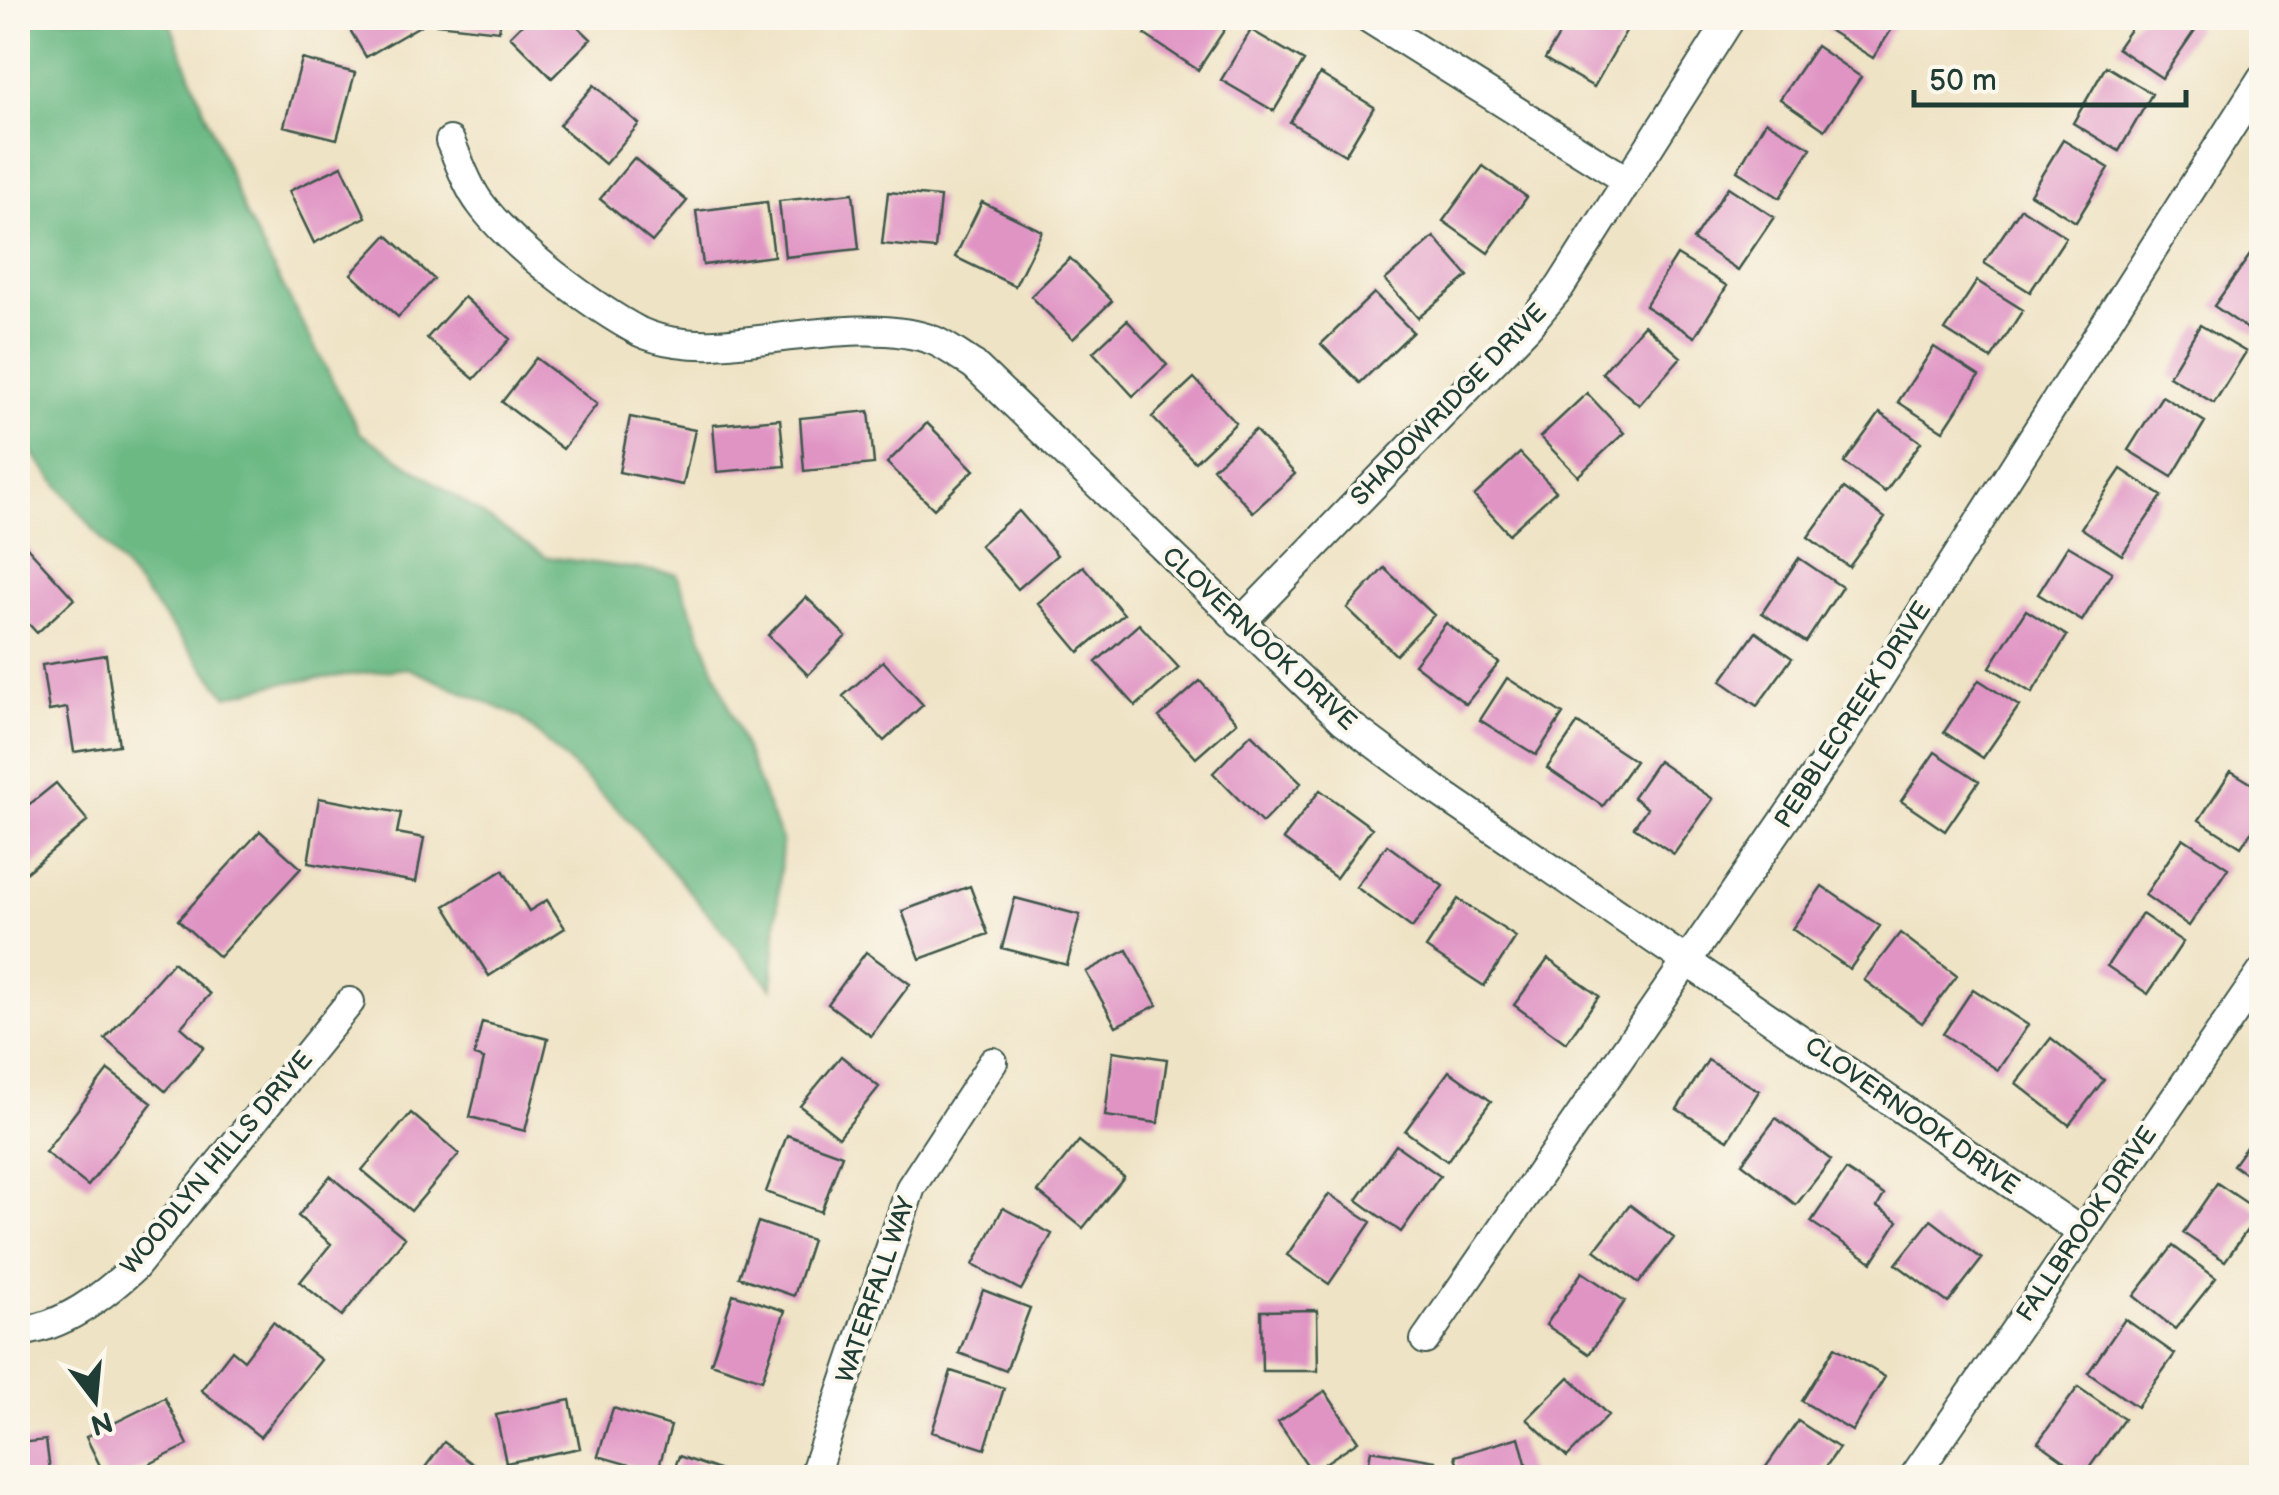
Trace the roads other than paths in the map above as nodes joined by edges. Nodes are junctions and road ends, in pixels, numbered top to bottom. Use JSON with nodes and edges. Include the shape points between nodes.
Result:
{"nodes":[{"id":1,"x":1368,"y":18,"type":"edge"},
{"id":2,"x":1731,"y":18,"type":"edge"},
{"id":3,"x":2262,"y":78,"type":"edge"},
{"id":4,"x":450,"y":142,"type":"dead end"},
{"id":5,"x":1628,"y":181,"type":"junction"},
{"id":6,"x":1240,"y":623,"type":"junction"},
{"id":7,"x":1686,"y":960,"type":"junction"},
{"id":8,"x":2262,"y":972,"type":"edge"},
{"id":9,"x":350,"y":1002,"type":"dead end"},
{"id":10,"x":993,"y":1062,"type":"dead end"},
{"id":11,"x":2080,"y":1231,"type":"junction"},
{"id":12,"x":18,"y":1332,"type":"edge"},
{"id":13,"x":1425,"y":1340,"type":"dead end"},
{"id":14,"x":813,"y":1478,"type":"edge"},
{"id":15,"x":1913,"y":1478,"type":"edge"}],
"edges":[{"from":1,"to":5,"type":"street"},
{"from":2,"to":5,"type":"street","name":"SHADOWRIDGE DRIVE"},
{"from":3,"to":7,"type":"street","name":"PEBBLECREEK DRIVE","via":[[1844,734]]},
{"from":4,"to":6,"type":"street","name":"CLOVERNOOK DRIVE","via":[[479,202],[508,233],[569,285],[643,333],[700,344],[834,332],[910,334],[974,365]]},
{"from":5,"to":6,"type":"street","name":"SHADOWRIDGE DRIVE","via":[[1527,326]]},
{"from":6,"to":7,"type":"street","name":"CLOVERNOOK DRIVE","via":[[1343,720],[1419,778]]},
{"from":7,"to":11,"type":"street","name":"CLOVERNOOK DRIVE"},
{"from":7,"to":13,"type":"street","name":"PEBBLECREEK DRIVE"},
{"from":8,"to":11,"type":"street","name":"FALLBROOK DRIVE"},
{"from":9,"to":12,"type":"street","name":"WOODLYN HILLS DRIVE","via":[[135,1267],[93,1303]]},
{"from":10,"to":14,"type":"street","name":"WATERFALL WAY","via":[[910,1187]]},
{"from":11,"to":15,"type":"street","name":"FALLBROOK DRIVE"}]}
